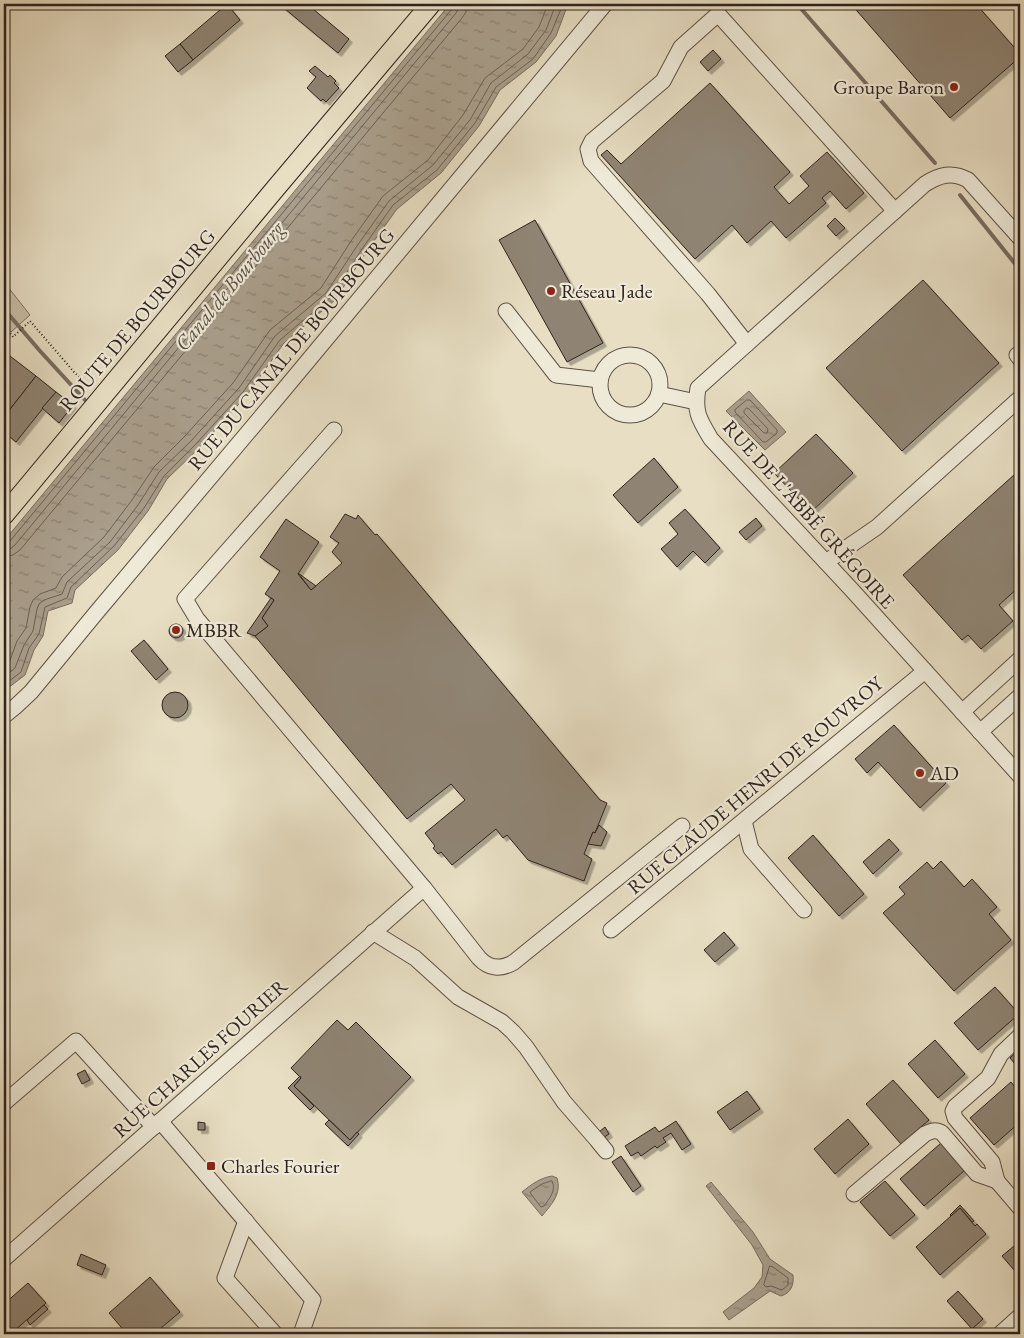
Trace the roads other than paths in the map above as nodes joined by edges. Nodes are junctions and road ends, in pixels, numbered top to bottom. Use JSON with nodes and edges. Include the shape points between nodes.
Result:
{"nodes":[{"id":1,"x":415,"y":4,"type":"edge"},
{"id":2,"x":431,"y":4,"type":"edge"},
{"id":3,"x":605,"y":4,"type":"edge"},
{"id":4,"x":304,"y":154,"type":"junction"},
{"id":5,"x":895,"y":211,"type":"junction"},
{"id":6,"x":1020,"y":238,"type":"edge"},
{"id":7,"x":506,"y":311,"type":"dead end"},
{"id":8,"x":747,"y":344,"type":"junction"},
{"id":9,"x":600,"y":380,"type":"junction"},
{"id":10,"x":659,"y":394,"type":"junction"},
{"id":11,"x":1020,"y":398,"type":"edge"},
{"id":12,"x":696,"y":402,"type":"junction"},
{"id":13,"x":334,"y":430,"type":"dead end"},
{"id":14,"x":4,"y":515,"type":"edge"},
{"id":15,"x":826,"y":562,"type":"junction"},
{"id":16,"x":1020,"y":660,"type":"edge"},
{"id":17,"x":925,"y":671,"type":"junction"},
{"id":18,"x":1020,"y":696,"type":"edge"},
{"id":19,"x":962,"y":712,"type":"junction"},
{"id":20,"x":4,"y":716,"type":"edge"},
{"id":21,"x":980,"y":732,"type":"junction"},
{"id":22,"x":1020,"y":776,"type":"edge"},
{"id":23,"x":744,"y":821,"type":"junction"},
{"id":24,"x":682,"y":826,"type":"dead end"},
{"id":25,"x":424,"y":888,"type":"junction"},
{"id":26,"x":804,"y":910,"type":"dead end"},
{"id":27,"x":611,"y":930,"type":"dead end"},
{"id":28,"x":373,"y":932,"type":"junction"},
{"id":29,"x":1020,"y":1036,"type":"edge"},
{"id":30,"x":4,"y":1103,"type":"edge"},
{"id":31,"x":157,"y":1124,"type":"junction"},
{"id":32,"x":606,"y":1151,"type":"dead end"},
{"id":33,"x":997,"y":1181,"type":"junction"},
{"id":34,"x":854,"y":1194,"type":"dead end"},
{"id":35,"x":1020,"y":1208,"type":"edge"},
{"id":36,"x":246,"y":1221,"type":"junction"},
{"id":37,"x":4,"y":1259,"type":"edge"},
{"id":38,"x":1020,"y":1316,"type":"edge"},
{"id":39,"x":275,"y":1334,"type":"edge"},
{"id":40,"x":301,"y":1334,"type":"edge"},
{"id":41,"x":1000,"y":1334,"type":"edge"}],
"edges":[{"from":1,"to":4,"type":"main road","name":"ROUTE DE BOURBOURG"},
{"from":2,"to":4,"type":"main road","name":"ROUTE DE BOURBOURG"},
{"from":3,"to":20,"type":"street","name":"RUE DU CANAL DE BOURBOURG","via":[[31,692]]},
{"from":4,"to":14,"type":"main road","name":"ROUTE DE BOURBOURG"},
{"from":5,"to":6,"type":"street","via":[[929,181],[946,174],[957,175],[971,183]]},
{"from":5,"to":8,"type":"street"},
{"from":5,"to":8,"type":"street","via":[[718,14],[681,47],[664,80],[592,141],[588,149],[591,161],[708,294]]},
{"from":7,"to":9,"type":"street","via":[[556,374]]},
{"from":8,"to":12,"type":"street","via":[[698,388]]},
{"from":9,"to":10,"type":"street","via":[[602,398],[622,415],[649,409]]},
{"from":9,"to":10,"type":"street","via":[[609,362],[617,357],[637,355],[651,362],[656,369]]},
{"from":10,"to":12,"type":"street"},
{"from":11,"to":15,"type":"street","via":[[877,527]]},
{"from":12,"to":15,"type":"street","name":"RUE DE L'ABBÉ GRÉGOIRE","via":[[699,419],[711,439]]},
{"from":13,"to":25,"type":"street","via":[[184,599],[197,619]]},
{"from":15,"to":17,"type":"street","name":"RUE DE L'ABBÉ GRÉGOIRE"},
{"from":16,"to":19,"type":"street"},
{"from":17,"to":19,"type":"street","name":"RUE DE L'ABBÉ GRÉGOIRE"},
{"from":17,"to":23,"type":"street","name":"RUE CLAUDE HENRI DE ROUVROY"},
{"from":18,"to":21,"type":"street"},
{"from":19,"to":21,"type":"street","name":"RUE DE L'ABBÉ GRÉGOIRE"},
{"from":21,"to":22,"type":"street","name":"RUE DE L'ABBÉ GRÉGOIRE"},
{"from":23,"to":26,"type":"street","via":[[751,849]]},
{"from":23,"to":27,"type":"street","name":"RUE CLAUDE HENRI DE ROUVROY"},
{"from":24,"to":25,"type":"street","via":[[505,967],[493,967],[483,962]]},
{"from":25,"to":28,"type":"street","name":"RUE CHARLES FOURIER"},
{"from":28,"to":31,"type":"street","name":"RUE CHARLES FOURIER"},
{"from":28,"to":32,"type":"street","via":[[415,958],[458,997],[502,1022],[513,1032],[564,1102]]},
{"from":29,"to":33,"type":"street","via":[[1001,1054],[988,1078],[952,1111],[992,1162]]},
{"from":30,"to":31,"type":"street","via":[[76,1041]]},
{"from":31,"to":36,"type":"street"},
{"from":31,"to":37,"type":"street","name":"RUE CHARLES FOURIER"},
{"from":33,"to":34,"type":"street","via":[[977,1174],[942,1133],[934,1130]]},
{"from":33,"to":35,"type":"street"},
{"from":36,"to":39,"type":"street","via":[[225,1278]]},
{"from":36,"to":40,"type":"street","via":[[313,1300]]},
{"from":38,"to":41,"type":"street"}]}
